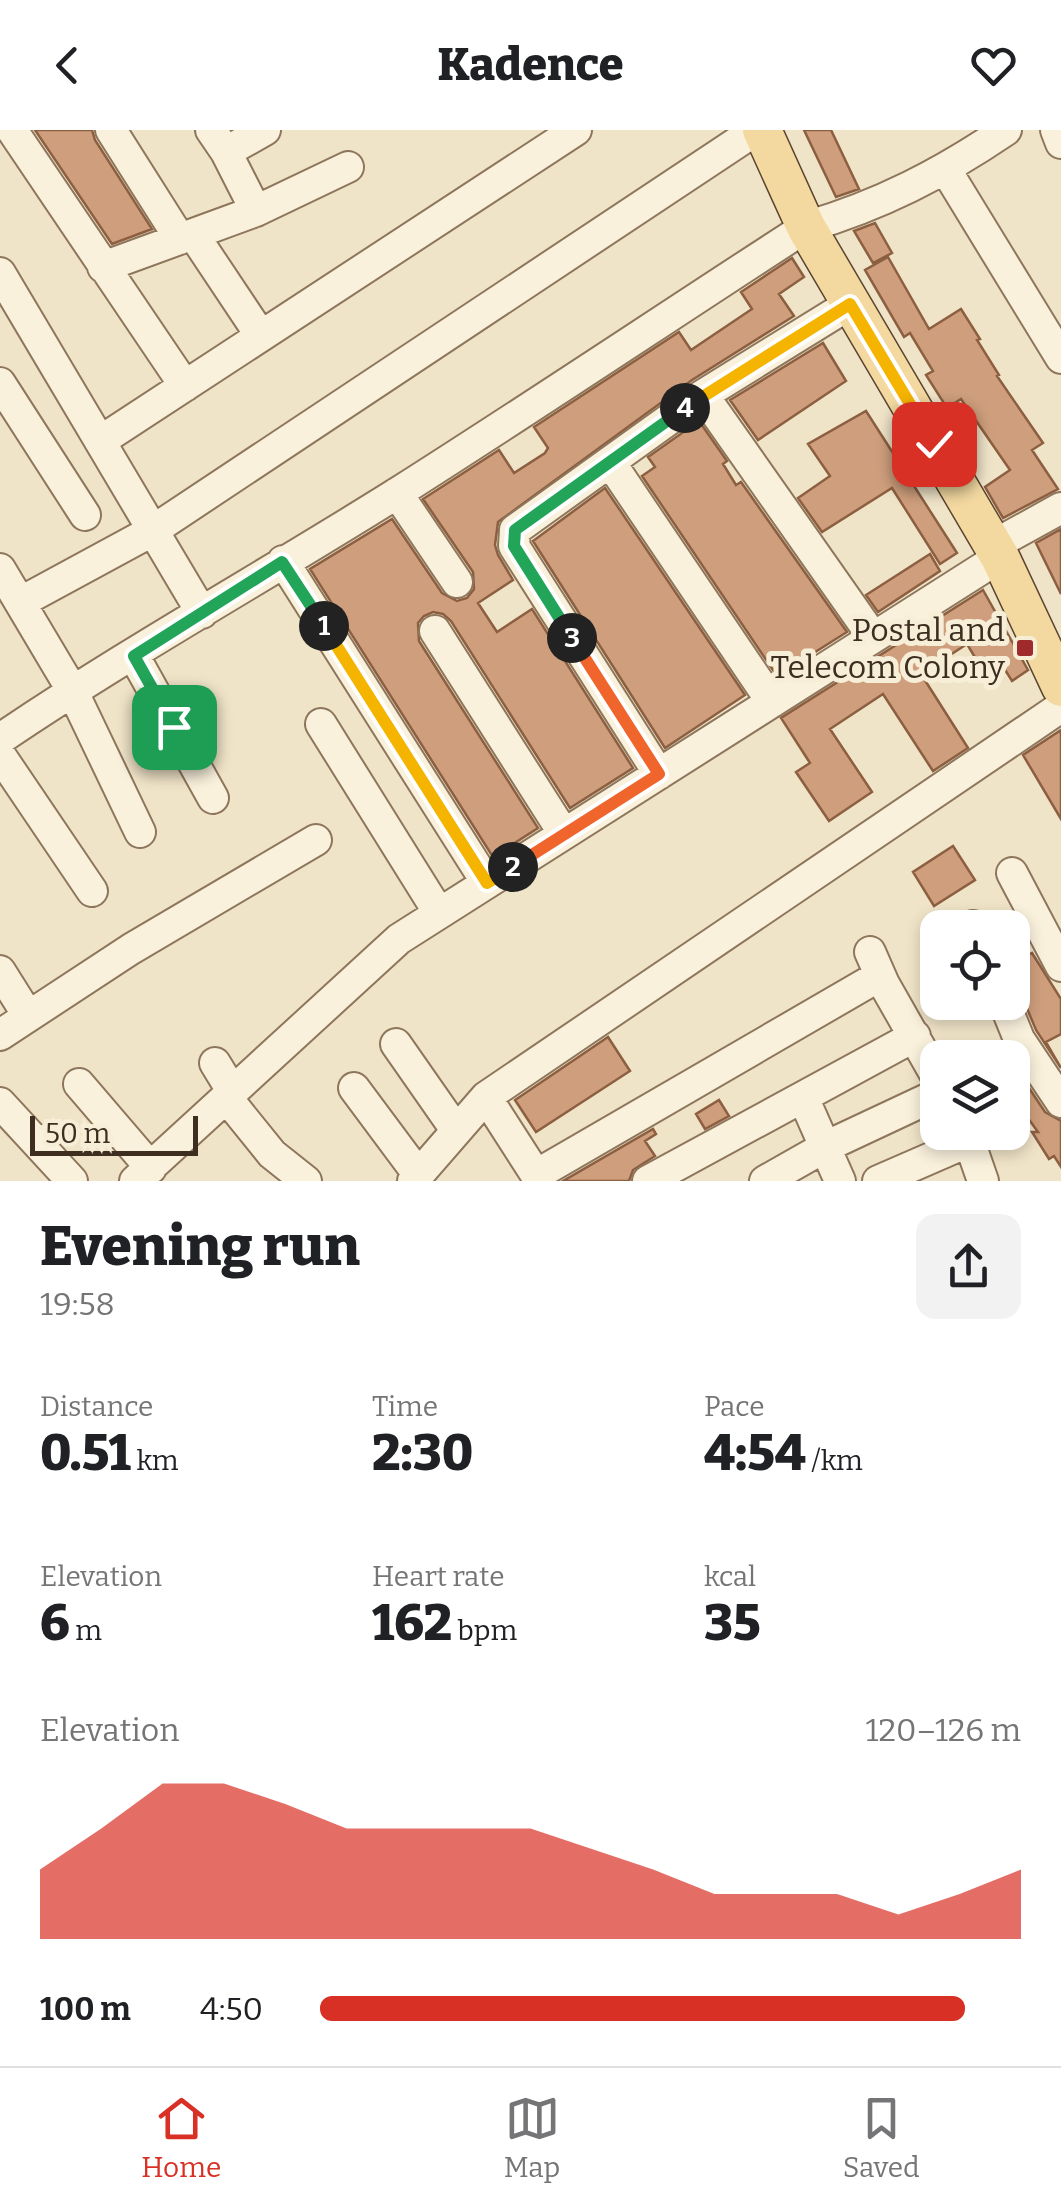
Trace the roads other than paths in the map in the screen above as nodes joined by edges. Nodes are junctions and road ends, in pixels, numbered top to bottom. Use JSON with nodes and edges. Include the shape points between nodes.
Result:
{"nodes":[{"id":1,"x":12,"y":130,"type":"edge"},
{"id":2,"x":111,"y":130,"type":"edge"},
{"id":3,"x":266,"y":130,"type":"edge"},
{"id":4,"x":576,"y":130,"type":"edge"},
{"id":5,"x":759,"y":130,"type":"edge"},
{"id":6,"x":1006,"y":130,"type":"edge"},
{"id":7,"x":1056,"y":130,"type":"edge"},
{"id":8,"x":219,"y":141,"type":"edge"},
{"id":9,"x":1061,"y":143,"type":"edge"},
{"id":10,"x":348,"y":167,"type":"dead end"},
{"id":11,"x":946,"y":170,"type":"junction"},
{"id":12,"x":256,"y":210,"type":"junction"},
{"id":13,"x":806,"y":227,"type":"junction"},
{"id":14,"x":187,"y":236,"type":"junction"},
{"id":15,"x":102,"y":267,"type":"junction"},
{"id":16,"x":0,"y":273,"type":"edge"},
{"id":17,"x":850,"y":304,"type":"junction"},
{"id":18,"x":261,"y":336,"type":"junction"},
{"id":19,"x":1061,"y":358,"type":"edge"},
{"id":20,"x":0,"y":383,"type":"edge"},
{"id":21,"x":185,"y":386,"type":"junction"},
{"id":22,"x":703,"y":394,"type":"junction"},
{"id":23,"x":102,"y":440,"type":"junction"},
{"id":24,"x":610,"y":462,"type":"junction"},
{"id":25,"x":397,"y":493,"type":"junction"},
{"id":26,"x":1061,"y":508,"type":"edge"},
{"id":27,"x":85,"y":515,"type":"dead end"},
{"id":28,"x":152,"y":530,"type":"junction"},
{"id":29,"x":997,"y":551,"type":"junction"},
{"id":30,"x":282,"y":562,"type":"junction"},
{"id":31,"x":0,"y":569,"type":"edge"},
{"id":32,"x":457,"y":582,"type":"dead end"},
{"id":33,"x":21,"y":602,"type":"junction"},
{"id":34,"x":202,"y":613,"type":"junction"},
{"id":35,"x":436,"y":631,"type":"dead end"},
{"id":36,"x":872,"y":637,"type":"junction"},
{"id":37,"x":134,"y":656,"type":"junction"},
{"id":38,"x":1060,"y":687,"type":"edge"},
{"id":39,"x":72,"y":690,"type":"junction"},
{"id":40,"x":772,"y":702,"type":"junction"},
{"id":41,"x":320,"y":724,"type":"dead end"},
{"id":42,"x":0,"y":739,"type":"edge"},
{"id":43,"x":0,"y":755,"type":"edge"},
{"id":44,"x":659,"y":774,"type":"junction"},
{"id":45,"x":213,"y":798,"type":"dead end"},
{"id":46,"x":140,"y":832,"type":"dead end"},
{"id":47,"x":564,"y":834,"type":"junction"},
{"id":48,"x":316,"y":840,"type":"dead end"},
{"id":49,"x":1012,"y":873,"type":"dead end"},
{"id":50,"x":487,"y":883,"type":"junction"},
{"id":51,"x":92,"y":891,"type":"dead end"},
{"id":52,"x":439,"y":914,"type":"junction"},
{"id":53,"x":870,"y":952,"type":"dead end"},
{"id":54,"x":1061,"y":966,"type":"edge"},
{"id":55,"x":0,"y":971,"type":"edge"},
{"id":56,"x":884,"y":984,"type":"junction"},
{"id":57,"x":27,"y":1014,"type":"junction"},
{"id":58,"x":1011,"y":1020,"type":"edge"},
{"id":59,"x":0,"y":1034,"type":"edge"},
{"id":60,"x":914,"y":1036,"type":"junction"},
{"id":61,"x":396,"y":1044,"type":"dead end"},
{"id":62,"x":920,"y":1047,"type":"edge"},
{"id":63,"x":215,"y":1063,"type":"dead end"},
{"id":64,"x":79,"y":1084,"type":"dead end"},
{"id":65,"x":354,"y":1088,"type":"dead end"},
{"id":66,"x":229,"y":1094,"type":"junction"},
{"id":67,"x":803,"y":1097,"type":"junction"},
{"id":68,"x":486,"y":1098,"type":"junction"},
{"id":69,"x":920,"y":1102,"type":"edge"},
{"id":70,"x":1061,"y":1102,"type":"edge"},
{"id":71,"x":0,"y":1103,"type":"edge"},
{"id":72,"x":456,"y":1130,"type":"junction"},
{"id":73,"x":825,"y":1147,"type":"junction"},
{"id":74,"x":941,"y":1150,"type":"edge"},
{"id":75,"x":973,"y":1150,"type":"edge"},
{"id":76,"x":157,"y":1173,"type":"edge"},
{"id":77,"x":415,"y":1177,"type":"edge"},
{"id":78,"x":538,"y":1178,"type":"edge"},
{"id":79,"x":72,"y":1181,"type":"edge"},
{"id":80,"x":306,"y":1181,"type":"edge"},
{"id":81,"x":648,"y":1181,"type":"edge"},
{"id":82,"x":765,"y":1181,"type":"edge"},
{"id":83,"x":840,"y":1181,"type":"edge"},
{"id":84,"x":878,"y":1181,"type":"edge"},
{"id":85,"x":984,"y":1181,"type":"edge"}],
"edges":[{"from":1,"to":15,"type":"street"},
{"from":2,"to":14,"type":"street"},
{"from":3,"to":8,"type":"street"},
{"from":4,"to":18,"type":"street"},
{"from":5,"to":13,"type":"main road"},
{"from":5,"to":28,"type":"street"},
{"from":6,"to":11,"type":"street"},
{"from":7,"to":9,"type":"street"},
{"from":8,"to":12,"type":"street"},
{"from":10,"to":12,"type":"street"},
{"from":11,"to":13,"type":"street","via":[[860,211]]},
{"from":11,"to":19,"type":"street"},
{"from":12,"to":14,"type":"street"},
{"from":13,"to":17,"type":"main road"},
{"from":13,"to":25,"type":"street"},
{"from":14,"to":15,"type":"street"},
{"from":14,"to":18,"type":"street"},
{"from":15,"to":21,"type":"street"},
{"from":16,"to":23,"type":"street"},
{"from":17,"to":22,"type":"street"},
{"from":17,"to":29,"type":"main road"},
{"from":18,"to":21,"type":"street"},
{"from":20,"to":27,"type":"street"},
{"from":21,"to":23,"type":"street"},
{"from":22,"to":24,"type":"street"},
{"from":22,"to":36,"type":"street"},
{"from":23,"to":28,"type":"street"},
{"from":24,"to":40,"type":"street"},
{"from":24,"to":44,"type":"street","via":[[515,530],[514,546]]},
{"from":25,"to":30,"type":"street"},
{"from":25,"to":32,"type":"street"},
{"from":26,"to":29,"type":"street"},
{"from":28,"to":33,"type":"street"},
{"from":28,"to":34,"type":"street"},
{"from":29,"to":36,"type":"street"},
{"from":29,"to":38,"type":"main road"},
{"from":30,"to":34,"type":"street"},
{"from":30,"to":50,"type":"street"},
{"from":31,"to":33,"type":"street"},
{"from":33,"to":39,"type":"street"},
{"from":34,"to":37,"type":"street"},
{"from":35,"to":47,"type":"street"},
{"from":36,"to":40,"type":"street"},
{"from":37,"to":39,"type":"street"},
{"from":37,"to":45,"type":"street"},
{"from":38,"to":68,"type":"street"},
{"from":39,"to":42,"type":"street"},
{"from":39,"to":46,"type":"street"},
{"from":40,"to":44,"type":"street"},
{"from":41,"to":52,"type":"street"},
{"from":43,"to":51,"type":"street"},
{"from":44,"to":47,"type":"street"},
{"from":47,"to":50,"type":"street"},
{"from":48,"to":57,"type":"street"},
{"from":49,"to":54,"type":"street"},
{"from":50,"to":52,"type":"street"},
{"from":52,"to":66,"type":"street","via":[[399,940]]},
{"from":53,"to":56,"type":"street"},
{"from":55,"to":57,"type":"street"},
{"from":56,"to":60,"type":"street"},
{"from":56,"to":78,"type":"street","via":[[874,979]]},
{"from":57,"to":59,"type":"street"},
{"from":58,"to":70,"type":"street"},
{"from":60,"to":62,"type":"street"},
{"from":60,"to":67,"type":"street"},
{"from":61,"to":72,"type":"street"},
{"from":63,"to":66,"type":"street"},
{"from":64,"to":76,"type":"street"},
{"from":65,"to":77,"type":"street"},
{"from":66,"to":76,"type":"street"},
{"from":66,"to":80,"type":"street","via":[[272,1154]]},
{"from":67,"to":73,"type":"street"},
{"from":67,"to":81,"type":"street"},
{"from":68,"to":72,"type":"street"},
{"from":68,"to":78,"type":"street"},
{"from":69,"to":73,"type":"street"},
{"from":71,"to":79,"type":"street"},
{"from":72,"to":77,"type":"street"},
{"from":73,"to":82,"type":"street"},
{"from":73,"to":83,"type":"street"},
{"from":74,"to":84,"type":"street"},
{"from":75,"to":85,"type":"street"}]}
